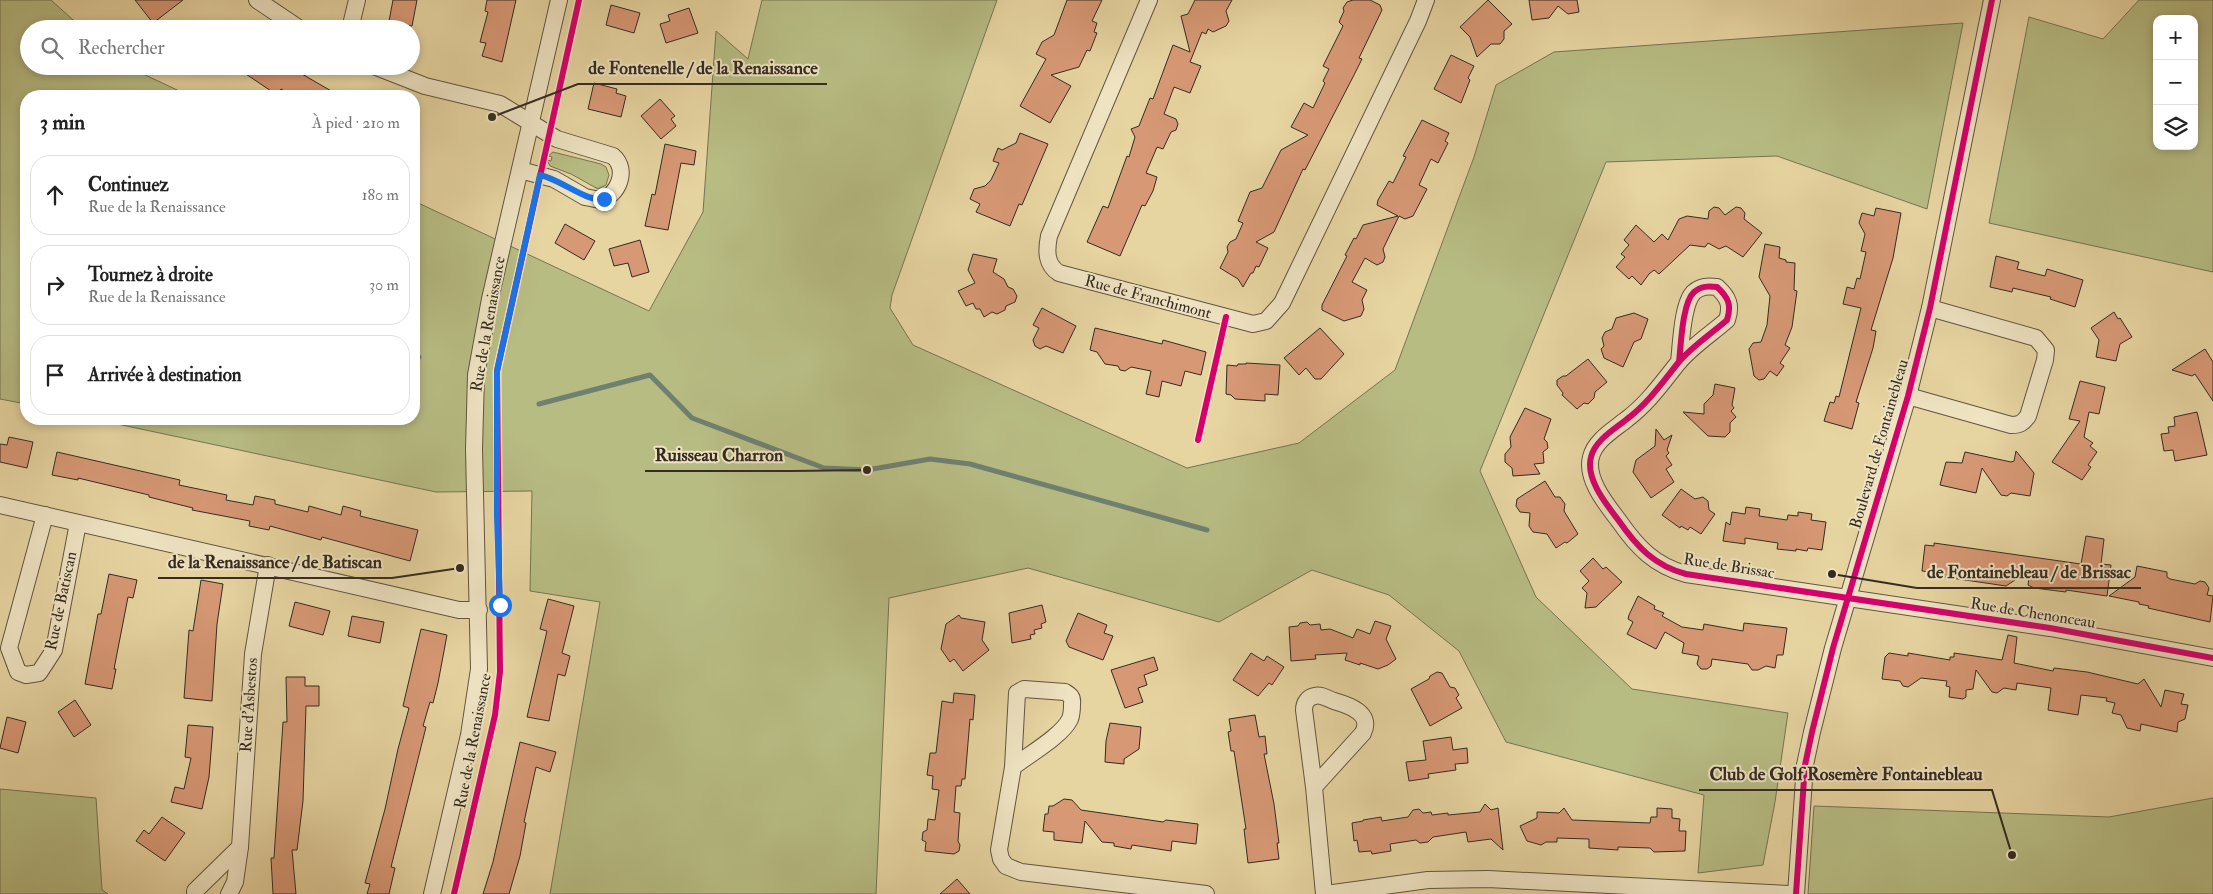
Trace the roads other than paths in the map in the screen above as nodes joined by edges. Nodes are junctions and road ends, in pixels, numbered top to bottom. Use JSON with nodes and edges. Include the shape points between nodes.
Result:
{"nodes":[{"id":1,"x":257,"y":0,"type":"edge"},
{"id":2,"x":357,"y":0,"type":"edge"},
{"id":3,"x":558,"y":0,"type":"edge"},
{"id":4,"x":1149,"y":0,"type":"edge"},
{"id":5,"x":1426,"y":0,"type":"edge"},
{"id":6,"x":1992,"y":0,"type":"edge"},
{"id":7,"x":287,"y":20,"type":"edge"},
{"id":8,"x":352,"y":20,"type":"edge"},
{"id":9,"x":397,"y":75,"type":"edge"},
{"id":10,"x":531,"y":122,"type":"junction"},
{"id":11,"x":520,"y":170,"type":"junction"},
{"id":12,"x":1930,"y":308,"type":"junction"},
{"id":13,"x":1679,"y":362,"type":"dead end"},
{"id":14,"x":1908,"y":396,"type":"junction"},
{"id":15,"x":0,"y":505,"type":"edge"},
{"id":16,"x":44,"y":515,"type":"junction"},
{"id":17,"x":78,"y":522,"type":"junction"},
{"id":18,"x":268,"y":565,"type":"junction"},
{"id":19,"x":1849,"y":597,"type":"junction"},
{"id":20,"x":479,"y":610,"type":"junction"},
{"id":21,"x":2213,"y":658,"type":"edge"},
{"id":22,"x":1013,"y":767,"type":"junction"},
{"id":23,"x":1314,"y":787,"type":"junction"},
{"id":24,"x":240,"y":847,"type":"junction"},
{"id":25,"x":195,"y":894,"type":"edge"},
{"id":26,"x":229,"y":894,"type":"edge"},
{"id":27,"x":432,"y":894,"type":"edge"},
{"id":28,"x":1206,"y":894,"type":"edge"},
{"id":29,"x":1325,"y":894,"type":"edge"},
{"id":30,"x":1790,"y":894,"type":"edge"},
{"id":31,"x":1796,"y":894,"type":"edge"}],
"edges":[{"from":1,"to":7,"type":"street"},
{"from":2,"to":8,"type":"street"},
{"from":3,"to":10,"type":"street","name":"Rue de la Renaissance"},
{"from":4,"to":5,"type":"street","name":"Rue de Franchimont","via":[[1049,236],[1050,264],[1059,273],[1253,324],[1266,321],[1282,303]]},
{"from":6,"to":12,"type":"street","name":"Boulevard de Fontainebleau"},
{"from":9,"to":10,"type":"street","via":[[425,86],[500,104]]},
{"from":10,"to":11,"type":"street","name":"Rue de la Renaissance"},
{"from":10,"to":11,"type":"street","via":[[557,139],[614,156],[620,166],[620,179],[613,194],[600,200],[585,196],[554,179]]},
{"from":11,"to":20,"type":"street","name":"Rue de la Renaissance","via":[[476,375],[474,440]]},
{"from":12,"to":14,"type":"street","name":"Boulevard de Fontainebleau"},
{"from":12,"to":14,"type":"street","name":"Boulevard de Fontainebleau","via":[[2036,338],[2046,350],[2045,360],[2028,416],[2019,425]]},
{"from":13,"to":19,"type":"street","name":"Rue de Brissac","via":[[1662,386],[1602,440],[1591,456],[1593,480],[1620,523],[1646,553],[1673,571]]},
{"from":14,"to":19,"type":"street","name":"Boulevard de Fontainebleau"},
{"from":15,"to":16,"type":"street"},
{"from":16,"to":17,"type":"street"},
{"from":16,"to":17,"type":"street","name":"Rue de Batiscan","via":[[9,648],[18,672],[26,675],[39,673],[54,650]]},
{"from":17,"to":18,"type":"street"},
{"from":18,"to":20,"type":"street","via":[[459,610]]},
{"from":18,"to":24,"type":"street","name":"Rue d'Asbestos","via":[[253,654]]},
{"from":19,"to":21,"type":"street","name":"Rue de Chenonceau","via":[[2050,628]]},
{"from":19,"to":31,"type":"street","name":"Boulevard de Fontainebleau","via":[[1830,657],[1805,765]]},
{"from":20,"to":27,"type":"street","name":"Rue de la Renaissance","via":[[479,669],[473,717]]},
{"from":22,"to":22,"type":"street","via":[[1068,723],[1072,715],[1069,694],[1030,689],[1017,693]]},
{"from":22,"to":28,"type":"street","via":[[999,845],[1001,859],[1010,869]]},
{"from":23,"to":23,"type":"street","via":[[1363,734],[1365,725],[1362,715],[1354,708],[1318,695],[1304,705]]},
{"from":23,"to":29,"type":"street"},
{"from":24,"to":25,"type":"street"},
{"from":24,"to":26,"type":"street","name":"Rue d'Asbestos","via":[[235,882]]},
{"from":29,"to":30,"type":"street","via":[[1428,880],[1488,879]]}]}
